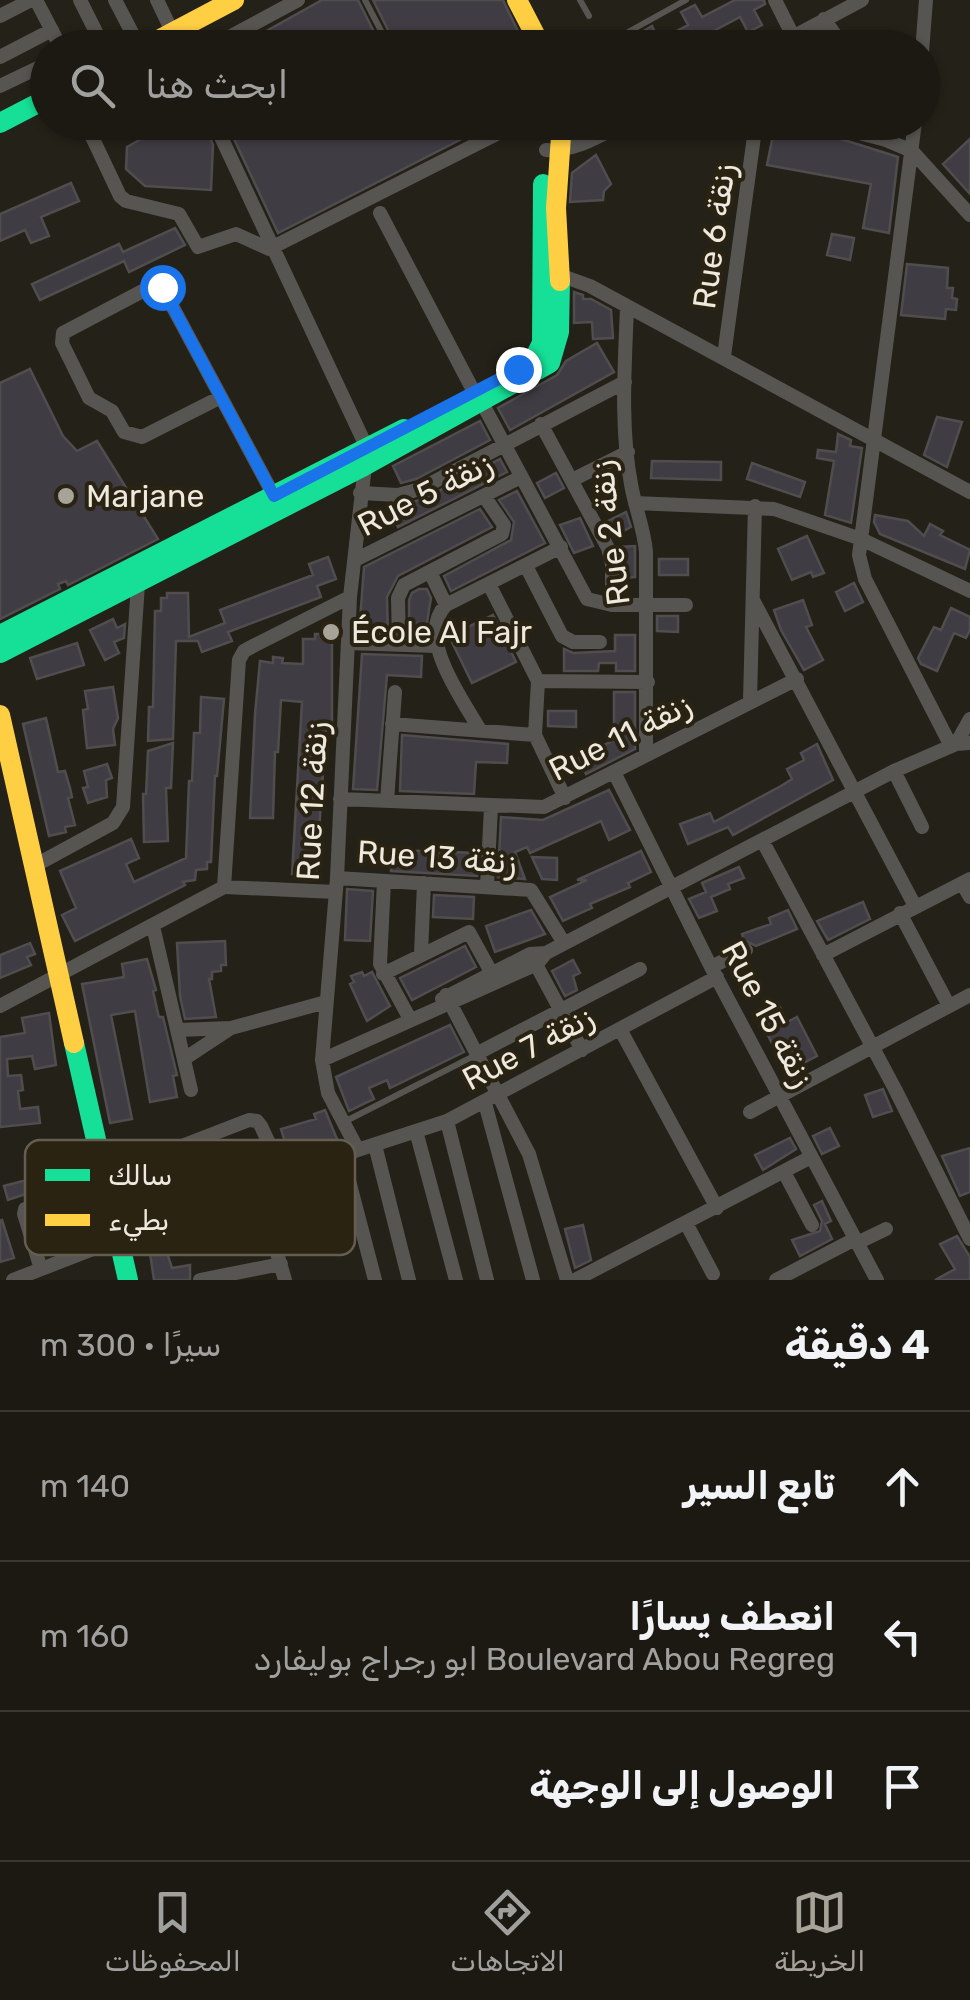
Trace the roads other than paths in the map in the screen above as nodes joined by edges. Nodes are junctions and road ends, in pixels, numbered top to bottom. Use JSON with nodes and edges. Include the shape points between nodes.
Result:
{"nodes":[{"id":1,"x":34,"y":0,"type":"edge"},
{"id":2,"x":80,"y":0,"type":"edge"},
{"id":3,"x":115,"y":0,"type":"edge"},
{"id":4,"x":157,"y":0,"type":"edge"},
{"id":5,"x":234,"y":0,"type":"edge"},
{"id":6,"x":298,"y":0,"type":"edge"},
{"id":7,"x":365,"y":0,"type":"edge"},
{"id":8,"x":517,"y":0,"type":"edge"},
{"id":9,"x":531,"y":0,"type":"edge"},
{"id":10,"x":580,"y":0,"type":"edge"},
{"id":11,"x":686,"y":0,"type":"edge"},
{"id":12,"x":774,"y":0,"type":"edge"},
{"id":13,"x":862,"y":0,"type":"edge"},
{"id":14,"x":926,"y":0,"type":"edge"},
{"id":15,"x":0,"y":16,"type":"edge"},
{"id":16,"x":588,"y":16,"type":"dead end"},
{"id":17,"x":824,"y":19,"type":"junction"},
{"id":18,"x":52,"y":30,"type":"edge"},
{"id":19,"x":95,"y":30,"type":"edge"},
{"id":20,"x":131,"y":30,"type":"edge"},
{"id":21,"x":172,"y":30,"type":"edge"},
{"id":22,"x":191,"y":30,"type":"edge"},
{"id":23,"x":242,"y":30,"type":"edge"},
{"id":24,"x":381,"y":30,"type":"edge"},
{"id":25,"x":533,"y":30,"type":"edge"},
{"id":26,"x":546,"y":30,"type":"edge"},
{"id":27,"x":632,"y":30,"type":"edge"},
{"id":28,"x":789,"y":30,"type":"edge"},
{"id":29,"x":803,"y":30,"type":"edge"},
{"id":30,"x":832,"y":30,"type":"edge"},
{"id":31,"x":924,"y":30,"type":"edge"},
{"id":32,"x":30,"y":41,"type":"edge"},
{"id":33,"x":0,"y":57,"type":"edge"},
{"id":34,"x":30,"y":72,"type":"edge"},
{"id":35,"x":0,"y":86,"type":"edge"},
{"id":36,"x":30,"y":107,"type":"edge"},
{"id":37,"x":0,"y":122,"type":"edge"},
{"id":38,"x":93,"y":140,"type":"edge"},
{"id":39,"x":222,"y":140,"type":"edge"},
{"id":40,"x":485,"y":140,"type":"edge"},
{"id":41,"x":552,"y":140,"type":"edge"},
{"id":42,"x":556,"y":140,"type":"edge"},
{"id":43,"x":581,"y":140,"type":"edge"},
{"id":44,"x":754,"y":140,"type":"edge"},
{"id":45,"x":886,"y":140,"type":"edge"},
{"id":46,"x":913,"y":140,"type":"edge"},
{"id":47,"x":912,"y":150,"type":"junction"},
{"id":48,"x":553,"y":151,"type":"junction"},
{"id":49,"x":940,"y":180,"type":"junction"},
{"id":50,"x":907,"y":187,"type":"junction"},
{"id":51,"x":380,"y":212,"type":"dead end"},
{"id":52,"x":970,"y":215,"type":"edge"},
{"id":53,"x":272,"y":249,"type":"junction"},
{"id":54,"x":551,"y":273,"type":"junction"},
{"id":55,"x":628,"y":306,"type":"junction"},
{"id":56,"x":724,"y":356,"type":"junction"},
{"id":57,"x":624,"y":382,"type":"junction"},
{"id":58,"x":222,"y":396,"type":"junction"},
{"id":59,"x":478,"y":397,"type":"junction"},
{"id":60,"x":541,"y":424,"type":"junction"},
{"id":61,"x":873,"y":441,"type":"junction"},
{"id":62,"x":504,"y":444,"type":"junction"},
{"id":63,"x":628,"y":452,"type":"junction"},
{"id":64,"x":365,"y":457,"type":"junction"},
{"id":65,"x":520,"y":477,"type":"junction"},
{"id":66,"x":572,"y":480,"type":"junction"},
{"id":67,"x":360,"y":492,"type":"junction"},
{"id":68,"x":970,"y":492,"type":"edge"},
{"id":69,"x":274,"y":496,"type":"junction"},
{"id":70,"x":484,"y":496,"type":"junction"},
{"id":71,"x":635,"y":502,"type":"junction"},
{"id":72,"x":755,"y":506,"type":"junction"},
{"id":73,"x":861,"y":539,"type":"junction"},
{"id":74,"x":561,"y":547,"type":"junction"},
{"id":75,"x":355,"y":560,"type":"junction"},
{"id":76,"x":158,"y":564,"type":"junction"},
{"id":77,"x":526,"y":566,"type":"junction"},
{"id":78,"x":430,"y":572,"type":"junction"},
{"id":79,"x":138,"y":584,"type":"junction"},
{"id":80,"x":490,"y":584,"type":"junction"},
{"id":81,"x":970,"y":591,"type":"edge"},
{"id":82,"x":350,"y":596,"type":"junction"},
{"id":83,"x":753,"y":600,"type":"junction"},
{"id":84,"x":612,"y":605,"type":"junction"},
{"id":85,"x":648,"y":605,"type":"junction"},
{"id":86,"x":686,"y":605,"type":"dead end"},
{"id":87,"x":446,"y":606,"type":"junction"},
{"id":88,"x":0,"y":635,"type":"edge"},
{"id":89,"x":600,"y":642,"type":"dead end"},
{"id":90,"x":348,"y":643,"type":"junction"},
{"id":91,"x":398,"y":644,"type":"junction"},
{"id":92,"x":436,"y":646,"type":"junction"},
{"id":93,"x":0,"y":653,"type":"edge"},
{"id":94,"x":797,"y":678,"type":"junction"},
{"id":95,"x":538,"y":681,"type":"junction"},
{"id":96,"x":648,"y":682,"type":"junction"},
{"id":97,"x":395,"y":692,"type":"dead end"},
{"id":98,"x":750,"y":701,"type":"junction"},
{"id":99,"x":0,"y":716,"type":"edge"},
{"id":100,"x":970,"y":719,"type":"edge"},
{"id":101,"x":392,"y":724,"type":"junction"},
{"id":102,"x":480,"y":730,"type":"junction"},
{"id":103,"x":535,"y":735,"type":"junction"},
{"id":104,"x":959,"y":744,"type":"edge"},
{"id":105,"x":646,"y":755,"type":"junction"},
{"id":106,"x":894,"y":771,"type":"junction"},
{"id":107,"x":614,"y":772,"type":"junction"},
{"id":108,"x":855,"y":790,"type":"junction"},
{"id":109,"x":565,"y":798,"type":"junction"},
{"id":110,"x":340,"y":799,"type":"junction"},
{"id":111,"x":387,"y":801,"type":"junction"},
{"id":112,"x":491,"y":807,"type":"junction"},
{"id":113,"x":922,"y":827,"type":"dead end"},
{"id":114,"x":762,"y":840,"type":"junction"},
{"id":115,"x":34,"y":866,"type":"junction"},
{"id":116,"x":384,"y":881,"type":"junction"},
{"id":117,"x":966,"y":881,"type":"edge"},
{"id":118,"x":424,"y":882,"type":"junction"},
{"id":119,"x":336,"y":885,"type":"junction"},
{"id":120,"x":487,"y":886,"type":"junction"},
{"id":121,"x":670,"y":886,"type":"junction"},
{"id":122,"x":224,"y":887,"type":"junction"},
{"id":123,"x":970,"y":898,"type":"edge"},
{"id":124,"x":915,"y":906,"type":"junction"},
{"id":125,"x":900,"y":914,"type":"junction"},
{"id":126,"x":153,"y":926,"type":"junction"},
{"id":127,"x":564,"y":944,"type":"junction"},
{"id":128,"x":746,"y":950,"type":"dead end"},
{"id":129,"x":421,"y":954,"type":"junction"},
{"id":130,"x":823,"y":955,"type":"junction"},
{"id":131,"x":538,"y":957,"type":"junction"},
{"id":132,"x":640,"y":968,"type":"dead end"},
{"id":133,"x":492,"y":972,"type":"junction"},
{"id":134,"x":714,"y":972,"type":"junction"},
{"id":135,"x":383,"y":974,"type":"junction"},
{"id":136,"x":59,"y":976,"type":"junction"},
{"id":137,"x":968,"y":1001,"type":"edge"},
{"id":138,"x":326,"y":1002,"type":"junction"},
{"id":139,"x":444,"y":1002,"type":"junction"},
{"id":140,"x":0,"y":1006,"type":"edge"},
{"id":141,"x":949,"y":1006,"type":"junction"},
{"id":142,"x":562,"y":1009,"type":"junction"},
{"id":143,"x":410,"y":1019,"type":"junction"},
{"id":144,"x":231,"y":1028,"type":"junction"},
{"id":145,"x":620,"y":1029,"type":"junction"},
{"id":146,"x":178,"y":1030,"type":"junction"},
{"id":147,"x":872,"y":1047,"type":"junction"},
{"id":148,"x":582,"y":1050,"type":"junction"},
{"id":149,"x":478,"y":1054,"type":"junction"},
{"id":150,"x":184,"y":1059,"type":"junction"},
{"id":151,"x":322,"y":1060,"type":"junction"},
{"id":152,"x":191,"y":1090,"type":"dead end"},
{"id":153,"x":500,"y":1095,"type":"junction"},
{"id":154,"x":780,"y":1095,"type":"junction"},
{"id":155,"x":485,"y":1103,"type":"junction"},
{"id":156,"x":750,"y":1112,"type":"dead end"},
{"id":157,"x":447,"y":1121,"type":"junction"},
{"id":158,"x":343,"y":1123,"type":"junction"},
{"id":159,"x":416,"y":1131,"type":"junction"},
{"id":160,"x":96,"y":1140,"type":"edge"},
{"id":161,"x":197,"y":1140,"type":"edge"},
{"id":162,"x":267,"y":1140,"type":"edge"},
{"id":163,"x":352,"y":1140,"type":"edge"},
{"id":164,"x":355,"y":1145,"type":"edge"},
{"id":165,"x":375,"y":1145,"type":"junction"},
{"id":166,"x":358,"y":1150,"type":"junction"},
{"id":167,"x":355,"y":1151,"type":"edge"},
{"id":168,"x":811,"y":1157,"type":"junction"},
{"id":169,"x":784,"y":1172,"type":"junction"},
{"id":170,"x":355,"y":1205,"type":"edge"},
{"id":171,"x":717,"y":1208,"type":"junction"},
{"id":172,"x":686,"y":1223,"type":"junction"},
{"id":173,"x":812,"y":1225,"type":"dead end"},
{"id":174,"x":886,"y":1228,"type":"dead end"},
{"id":175,"x":970,"y":1238,"type":"edge"},
{"id":176,"x":856,"y":1241,"type":"junction"},
{"id":177,"x":36,"y":1255,"type":"edge"},
{"id":178,"x":77,"y":1255,"type":"edge"},
{"id":179,"x":123,"y":1255,"type":"edge"},
{"id":180,"x":40,"y":1269,"type":"junction"},
{"id":181,"x":283,"y":1272,"type":"edge"},
{"id":182,"x":713,"y":1274,"type":"dead end"},
{"id":183,"x":592,"y":1277,"type":"edge"},
{"id":184,"x":200,"y":1279,"type":"edge"},
{"id":185,"x":13,"y":1280,"type":"edge"},
{"id":186,"x":128,"y":1280,"type":"edge"},
{"id":187,"x":374,"y":1280,"type":"edge"},
{"id":188,"x":409,"y":1280,"type":"edge"},
{"id":189,"x":456,"y":1280,"type":"edge"},
{"id":190,"x":488,"y":1280,"type":"edge"},
{"id":191,"x":533,"y":1280,"type":"edge"},
{"id":192,"x":567,"y":1280,"type":"edge"},
{"id":193,"x":776,"y":1280,"type":"edge"},
{"id":194,"x":877,"y":1280,"type":"edge"}],
"edges":[{"from":1,"to":15,"type":"street"},
{"from":1,"to":18,"type":"street"},
{"from":2,"to":19,"type":"street"},
{"from":3,"to":20,"type":"street"},
{"from":4,"to":21,"type":"street"},
{"from":5,"to":22,"type":"main road"},
{"from":6,"to":23,"type":"street"},
{"from":7,"to":24,"type":"lane"},
{"from":8,"to":25,"type":"main road"},
{"from":9,"to":26,"type":"main road"},
{"from":10,"to":16,"type":"lane"},
{"from":11,"to":27,"type":"lane"},
{"from":12,"to":28,"type":"street"},
{"from":13,"to":17,"type":"street"},
{"from":14,"to":31,"type":"street"},
{"from":17,"to":29,"type":"street"},
{"from":17,"to":30,"type":"street"},
{"from":32,"to":33,"type":"street"},
{"from":34,"to":35,"type":"street"},
{"from":36,"to":37,"type":"main road"},
{"from":38,"to":53,"type":"street","via":[[120,196],[178,214],[198,247],[236,234]]},
{"from":39,"to":53,"type":"street"},
{"from":40,"to":53,"type":"street"},
{"from":41,"to":48,"type":"main road"},
{"from":42,"to":48,"type":"main road"},
{"from":43,"to":48,"type":"street"},
{"from":44,"to":56,"type":"street","name":"Rue 6 زنقة"},
{"from":45,"to":47,"type":"street"},
{"from":46,"to":47,"type":"street"},
{"from":47,"to":49,"type":"street"},
{"from":47,"to":50,"type":"street"},
{"from":48,"to":54,"type":"main road"},
{"from":49,"to":50,"type":"street"},
{"from":49,"to":52,"type":"street"},
{"from":50,"to":61,"type":"street"},
{"from":51,"to":59,"type":"street"},
{"from":53,"to":64,"type":"street"},
{"from":54,"to":55,"type":"street"},
{"from":54,"to":59,"type":"main road","via":[[560,322],[538,371]]},
{"from":55,"to":56,"type":"street"},
{"from":55,"to":57,"type":"street","name":"Rue 2 زنقة"},
{"from":56,"to":61,"type":"street"},
{"from":57,"to":60,"type":"street"},
{"from":57,"to":63,"type":"street","name":"Rue 2 زنقة"},
{"from":58,"to":58,"type":"street","via":[[158,286],[63,333],[89,398],[112,411],[130,435],[142,437]]},
{"from":58,"to":69,"type":"street"},
{"from":59,"to":62,"type":"street"},
{"from":59,"to":64,"type":"main road"},
{"from":60,"to":62,"type":"street"},
{"from":60,"to":66,"type":"street"},
{"from":61,"to":68,"type":"street"},
{"from":61,"to":73,"type":"street"},
{"from":62,"to":65,"type":"street"},
{"from":62,"to":67,"type":"street","via":[[407,494]]},
{"from":63,"to":66,"type":"street"},
{"from":63,"to":71,"type":"street","name":"Rue 2 زنقة"},
{"from":64,"to":67,"type":"street","name":"Rue 12 زنقة"},
{"from":64,"to":69,"type":"main road"},
{"from":64,"to":76,"type":"main road"},
{"from":65,"to":70,"type":"street","name":"Rue 5 زنقة"},
{"from":65,"to":74,"type":"street"},
{"from":66,"to":84,"type":"street","via":[[611,556]]},
{"from":67,"to":75,"type":"street","name":"Rue 12 زنقة"},
{"from":69,"to":76,"type":"main road"},
{"from":70,"to":75,"type":"street","name":"Rue 5 زنقة"},
{"from":70,"to":78,"type":"street","via":[[504,525],[502,534]]},
{"from":71,"to":72,"type":"street"},
{"from":71,"to":85,"type":"street","name":"Rue 2 زنقة","via":[[644,529]]},
{"from":72,"to":73,"type":"street"},
{"from":72,"to":83,"type":"street"},
{"from":73,"to":81,"type":"street"},
{"from":73,"to":104,"type":"street","via":[[866,579]]},
{"from":74,"to":77,"type":"street"},
{"from":74,"to":84,"type":"street","via":[[587,599]]},
{"from":75,"to":82,"type":"street","name":"Rue 12 زنقة"},
{"from":76,"to":79,"type":"main road"},
{"from":76,"to":88,"type":"main road"},
{"from":77,"to":80,"type":"street"},
{"from":77,"to":89,"type":"street","via":[[562,636]]},
{"from":78,"to":87,"type":"street"},
{"from":78,"to":91,"type":"street","via":[[400,591]]},
{"from":79,"to":93,"type":"main road"},
{"from":79,"to":115,"type":"street","via":[[123,806],[112,823]]},
{"from":80,"to":87,"type":"street"},
{"from":80,"to":95,"type":"street"},
{"from":82,"to":90,"type":"street","name":"Rue 12 زنقة"},
{"from":82,"to":122,"type":"street","via":[[244,651],[239,660]]},
{"from":83,"to":94,"type":"street"},
{"from":83,"to":98,"type":"street"},
{"from":84,"to":85,"type":"street"},
{"from":85,"to":86,"type":"street"},
{"from":85,"to":96,"type":"street","name":"Rue 2 زنقة"},
{"from":87,"to":92,"type":"street","via":[[436,620]]},
{"from":90,"to":91,"type":"street"},
{"from":90,"to":110,"type":"street","name":"Rue 12 زنقة"},
{"from":91,"to":92,"type":"street"},
{"from":92,"to":102,"type":"street"},
{"from":94,"to":98,"type":"street","name":"Rue 11 زنقة"},
{"from":94,"to":108,"type":"street"},
{"from":95,"to":96,"type":"street"},
{"from":95,"to":103,"type":"street"},
{"from":96,"to":105,"type":"street","name":"Rue 2 زنقة"},
{"from":97,"to":101,"type":"street"},
{"from":98,"to":105,"type":"street","name":"Rue 11 زنقة"},
{"from":99,"to":115,"type":"main road"},
{"from":100,"to":104,"type":"street"},
{"from":101,"to":102,"type":"street"},
{"from":101,"to":111,"type":"street"},
{"from":102,"to":103,"type":"street"},
{"from":103,"to":109,"type":"street"},
{"from":104,"to":106,"type":"street"},
{"from":105,"to":107,"type":"street","name":"Rue 11 زنقة"},
{"from":106,"to":108,"type":"street"},
{"from":106,"to":113,"type":"street"},
{"from":107,"to":109,"type":"street","name":"Rue 11 زنقة"},
{"from":107,"to":121,"type":"street","name":"Rue 15 زنقة"},
{"from":108,"to":114,"type":"street"},
{"from":108,"to":124,"type":"street"},
{"from":109,"to":112,"type":"street","name":"Rue 11 زنقة","via":[[544,807]]},
{"from":110,"to":111,"type":"street","name":"Rue 11 زنقة"},
{"from":110,"to":119,"type":"street","name":"Rue 12 زنقة"},
{"from":111,"to":112,"type":"street","name":"Rue 11 زنقة"},
{"from":112,"to":120,"type":"street"},
{"from":114,"to":121,"type":"street"},
{"from":114,"to":130,"type":"street"},
{"from":115,"to":136,"type":"main road"},
{"from":116,"to":118,"type":"street","name":"Rue 13 زنقة"},
{"from":116,"to":119,"type":"street","name":"Rue 13 زنقة"},
{"from":116,"to":135,"type":"street"},
{"from":117,"to":123,"type":"street"},
{"from":117,"to":124,"type":"street"},
{"from":118,"to":120,"type":"street","name":"Rue 13 زنقة"},
{"from":118,"to":129,"type":"street"},
{"from":119,"to":122,"type":"street","name":"Rue 13 زنقة"},
{"from":119,"to":138,"type":"street","name":"Rue 12 زنقة"},
{"from":120,"to":127,"type":"street","name":"Rue 13 زنقة","via":[[531,890]]},
{"from":121,"to":127,"type":"street"},
{"from":121,"to":134,"type":"street","name":"Rue 15 زنقة"},
{"from":122,"to":126,"type":"street"},
{"from":124,"to":125,"type":"street"},
{"from":125,"to":130,"type":"street"},
{"from":125,"to":141,"type":"street"},
{"from":126,"to":136,"type":"street"},
{"from":126,"to":146,"type":"street"},
{"from":127,"to":131,"type":"street"},
{"from":128,"to":134,"type":"street","name":"Rue 7 زنقة"},
{"from":129,"to":133,"type":"street","via":[[469,932]]},
{"from":129,"to":135,"type":"street"},
{"from":130,"to":147,"type":"street"},
{"from":131,"to":133,"type":"street"},
{"from":131,"to":139,"type":"street"},
{"from":131,"to":142,"type":"street"},
{"from":132,"to":142,"type":"street"},
{"from":133,"to":139,"type":"street"},
{"from":134,"to":145,"type":"street","name":"Rue 7 زنقة"},
{"from":134,"to":154,"type":"street","name":"Rue 15 زنقة"},
{"from":135,"to":143,"type":"street"},
{"from":136,"to":140,"type":"street"},
{"from":136,"to":160,"type":"main road"},
{"from":137,"to":141,"type":"street"},
{"from":138,"to":144,"type":"street"},
{"from":138,"to":151,"type":"street","name":"Rue 12 زنقة"},
{"from":139,"to":143,"type":"street"},
{"from":139,"to":149,"type":"street"},
{"from":141,"to":147,"type":"street"},
{"from":142,"to":148,"type":"street"},
{"from":142,"to":149,"type":"street"},
{"from":143,"to":151,"type":"street"},
{"from":144,"to":146,"type":"street"},
{"from":144,"to":150,"type":"street"},
{"from":145,"to":148,"type":"street","name":"Rue 7 زنقة"},
{"from":145,"to":171,"type":"street"},
{"from":146,"to":150,"type":"street"},
{"from":147,"to":154,"type":"street"},
{"from":147,"to":175,"type":"street"},
{"from":148,"to":153,"type":"street","name":"Rue 7 زنقة"},
{"from":149,"to":153,"type":"street"},
{"from":149,"to":158,"type":"lane"},
{"from":150,"to":152,"type":"street"},
{"from":151,"to":158,"type":"street","name":"Rue 12 زنقة","via":[[328,1094]]},
{"from":153,"to":155,"type":"street","name":"Rue 7 زنقة"},
{"from":153,"to":192,"type":"street","via":[[538,1179]]},
{"from":154,"to":156,"type":"street"},
{"from":154,"to":168,"type":"street","name":"Rue 15 زنقة"},
{"from":155,"to":157,"type":"street","name":"Rue 7 زنقة"},
{"from":155,"to":191,"type":"street"},
{"from":157,"to":159,"type":"street","name":"Rue 7 زنقة"},
{"from":157,"to":190,"type":"street"},
{"from":158,"to":163,"type":"street","name":"Rue 12 زنقة"},
{"from":159,"to":165,"type":"street","name":"Rue 7 زنقة"},
{"from":159,"to":189,"type":"street"},
{"from":161,"to":162,"type":"street","via":[[249,1120]]},
{"from":164,"to":166,"type":"street","name":"Rue 12 زنقة"},
{"from":165,"to":166,"type":"street","name":"Rue 7 زنقة"},
{"from":165,"to":188,"type":"street"},
{"from":166,"to":167,"type":"street","name":"Rue 7 زنقة"},
{"from":168,"to":169,"type":"street"},
{"from":168,"to":176,"type":"street","name":"Rue 15 زنقة"},
{"from":169,"to":171,"type":"street"},
{"from":169,"to":173,"type":"street"},
{"from":170,"to":187,"type":"street"},
{"from":171,"to":172,"type":"street"},
{"from":172,"to":182,"type":"street"},
{"from":172,"to":183,"type":"street"},
{"from":174,"to":176,"type":"street"},
{"from":176,"to":193,"type":"street"},
{"from":176,"to":194,"type":"street","name":"Rue 15 زنقة"},
{"from":177,"to":180,"type":"street"},
{"from":178,"to":180,"type":"street","name":"Rue 7 زنقة"},
{"from":179,"to":186,"type":"main road"},
{"from":180,"to":185,"type":"street","name":"Rue 7 زنقة"},
{"from":181,"to":184,"type":"street"}]}
